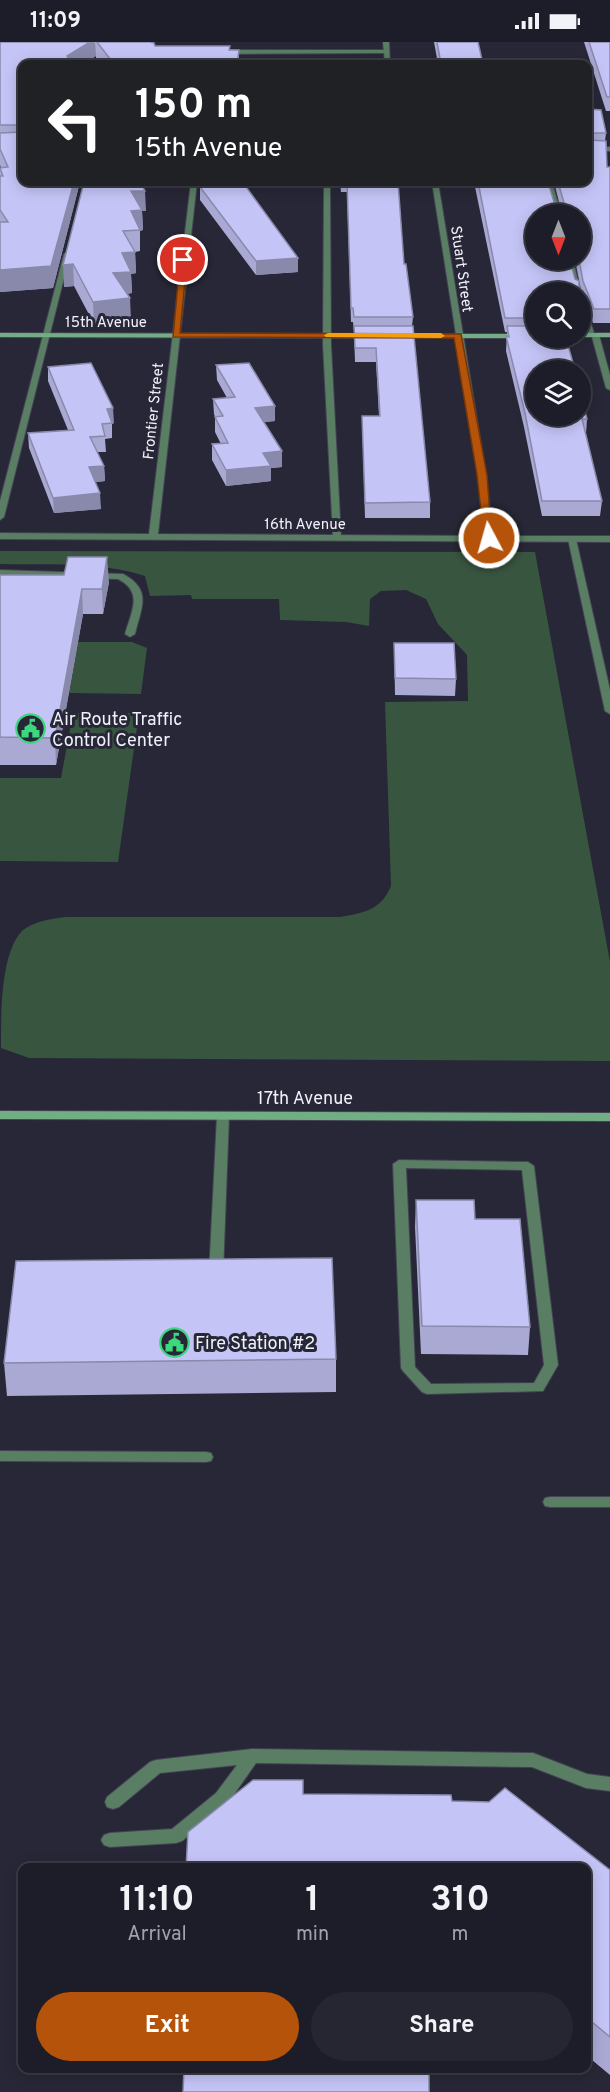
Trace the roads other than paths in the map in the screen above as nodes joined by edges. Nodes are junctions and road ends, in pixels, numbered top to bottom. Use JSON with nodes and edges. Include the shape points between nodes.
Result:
{"nodes":[{"id":1,"x":243,"y":47,"type":"edge"},
{"id":2,"x":386,"y":47,"type":"edge"},
{"id":3,"x":220,"y":48,"type":"edge"},
{"id":4,"x":211,"y":52,"type":"edge"},
{"id":5,"x":232,"y":52,"type":"junction"},
{"id":6,"x":217,"y":57,"type":"edge"},
{"id":7,"x":592,"y":149,"type":"edge"},
{"id":8,"x":610,"y":149,"type":"edge"},
{"id":9,"x":194,"y":186,"type":"edge"},
{"id":10,"x":327,"y":186,"type":"edge"},
{"id":11,"x":436,"y":186,"type":"edge"},
{"id":12,"x":550,"y":186,"type":"edge"},
{"id":13,"x":555,"y":204,"type":"edge"},
{"id":14,"x":68,"y":249,"type":"edge"},
{"id":15,"x":591,"y":329,"type":"edge"},
{"id":16,"x":0,"y":335,"type":"edge"},
{"id":17,"x":46,"y":335,"type":"junction"},
{"id":18,"x":176,"y":335,"type":"junction"},
{"id":19,"x":327,"y":335,"type":"junction"},
{"id":20,"x":593,"y":335,"type":"junction"},
{"id":21,"x":610,"y":335,"type":"edge"},
{"id":22,"x":375,"y":336,"type":"edge"},
{"id":23,"x":386,"y":336,"type":"edge"},
{"id":24,"x":458,"y":336,"type":"junction"},
{"id":25,"x":525,"y":336,"type":"edge"},
{"id":26,"x":610,"y":388,"type":"edge"},
{"id":27,"x":0,"y":518,"type":"edge"},
{"id":28,"x":0,"y":536,"type":"edge"},
{"id":29,"x":153,"y":537,"type":"junction"},
{"id":30,"x":337,"y":537,"type":"junction"},
{"id":31,"x":489,"y":538,"type":"junction"},
{"id":32,"x":572,"y":538,"type":"junction"},
{"id":33,"x":610,"y":539,"type":"edge"},
{"id":34,"x":0,"y":573,"type":"edge"},
{"id":35,"x":130,"y":634,"type":"dead end"},
{"id":36,"x":610,"y":711,"type":"edge"},
{"id":37,"x":0,"y":1115,"type":"edge"},
{"id":38,"x":223,"y":1116,"type":"junction"},
{"id":39,"x":610,"y":1117,"type":"edge"},
{"id":40,"x":216,"y":1278,"type":"edge"},
{"id":41,"x":538,"y":1388,"type":"joint"},
{"id":42,"x":0,"y":1456,"type":"edge"},
{"id":43,"x":206,"y":1457,"type":"dead end"},
{"id":44,"x":550,"y":1502,"type":"dead end"},
{"id":45,"x":610,"y":1502,"type":"edge"},
{"id":46,"x":252,"y":1756,"type":"junction"},
{"id":47,"x":610,"y":1784,"type":"edge"},
{"id":48,"x":113,"y":1802,"type":"dead end"},
{"id":49,"x":110,"y":1840,"type":"dead end"}],
"edges":[{"from":1,"to":2,"type":"street"},
{"from":1,"to":3,"type":"street"},
{"from":1,"to":5,"type":"street"},
{"from":4,"to":5,"type":"street"},
{"from":5,"to":6,"type":"street"},
{"from":7,"to":8,"type":"street"},
{"from":9,"to":18,"type":"street","name":"Frontier Street"},
{"from":10,"to":19,"type":"street"},
{"from":11,"to":24,"type":"street","name":"Stuart Street"},
{"from":12,"to":13,"type":"street"},
{"from":14,"to":17,"type":"street"},
{"from":15,"to":20,"type":"street"},
{"from":16,"to":17,"type":"street","name":"15th Avenue"},
{"from":17,"to":18,"type":"street","name":"15th Avenue"},
{"from":17,"to":27,"type":"street"},
{"from":18,"to":19,"type":"street","name":"15th Avenue"},
{"from":18,"to":29,"type":"street","name":"Frontier Street"},
{"from":19,"to":22,"type":"street","name":"15th Avenue"},
{"from":19,"to":30,"type":"street"},
{"from":20,"to":21,"type":"street"},
{"from":20,"to":26,"type":"street"},
{"from":23,"to":24,"type":"street"},
{"from":24,"to":25,"type":"street"},
{"from":24,"to":31,"type":"street","name":"Stuart Street"},
{"from":28,"to":29,"type":"street","name":"16th Avenue"},
{"from":29,"to":30,"type":"street","name":"16th Avenue"},
{"from":30,"to":31,"type":"street","name":"16th Avenue"},
{"from":31,"to":32,"type":"street","name":"16th Avenue"},
{"from":32,"to":33,"type":"street","name":"16th Avenue"},
{"from":32,"to":36,"type":"street"},
{"from":34,"to":35,"type":"street","via":[[110,575],[133,581],[138,599]]},
{"from":37,"to":38,"type":"street","name":"17th Avenue"},
{"from":38,"to":39,"type":"street","name":"17th Avenue"},
{"from":38,"to":40,"type":"street"},
{"from":41,"to":41,"type":"street","via":[[427,1389],[408,1368],[399,1164],[528,1166],[550,1365]]},
{"from":42,"to":43,"type":"street"},
{"from":44,"to":45,"type":"street"},
{"from":46,"to":47,"type":"street","via":[[533,1760],[586,1781]]},
{"from":46,"to":48,"type":"street","via":[[156,1767]]},
{"from":46,"to":49,"type":"street","via":[[222,1798],[176,1836]]}]}
